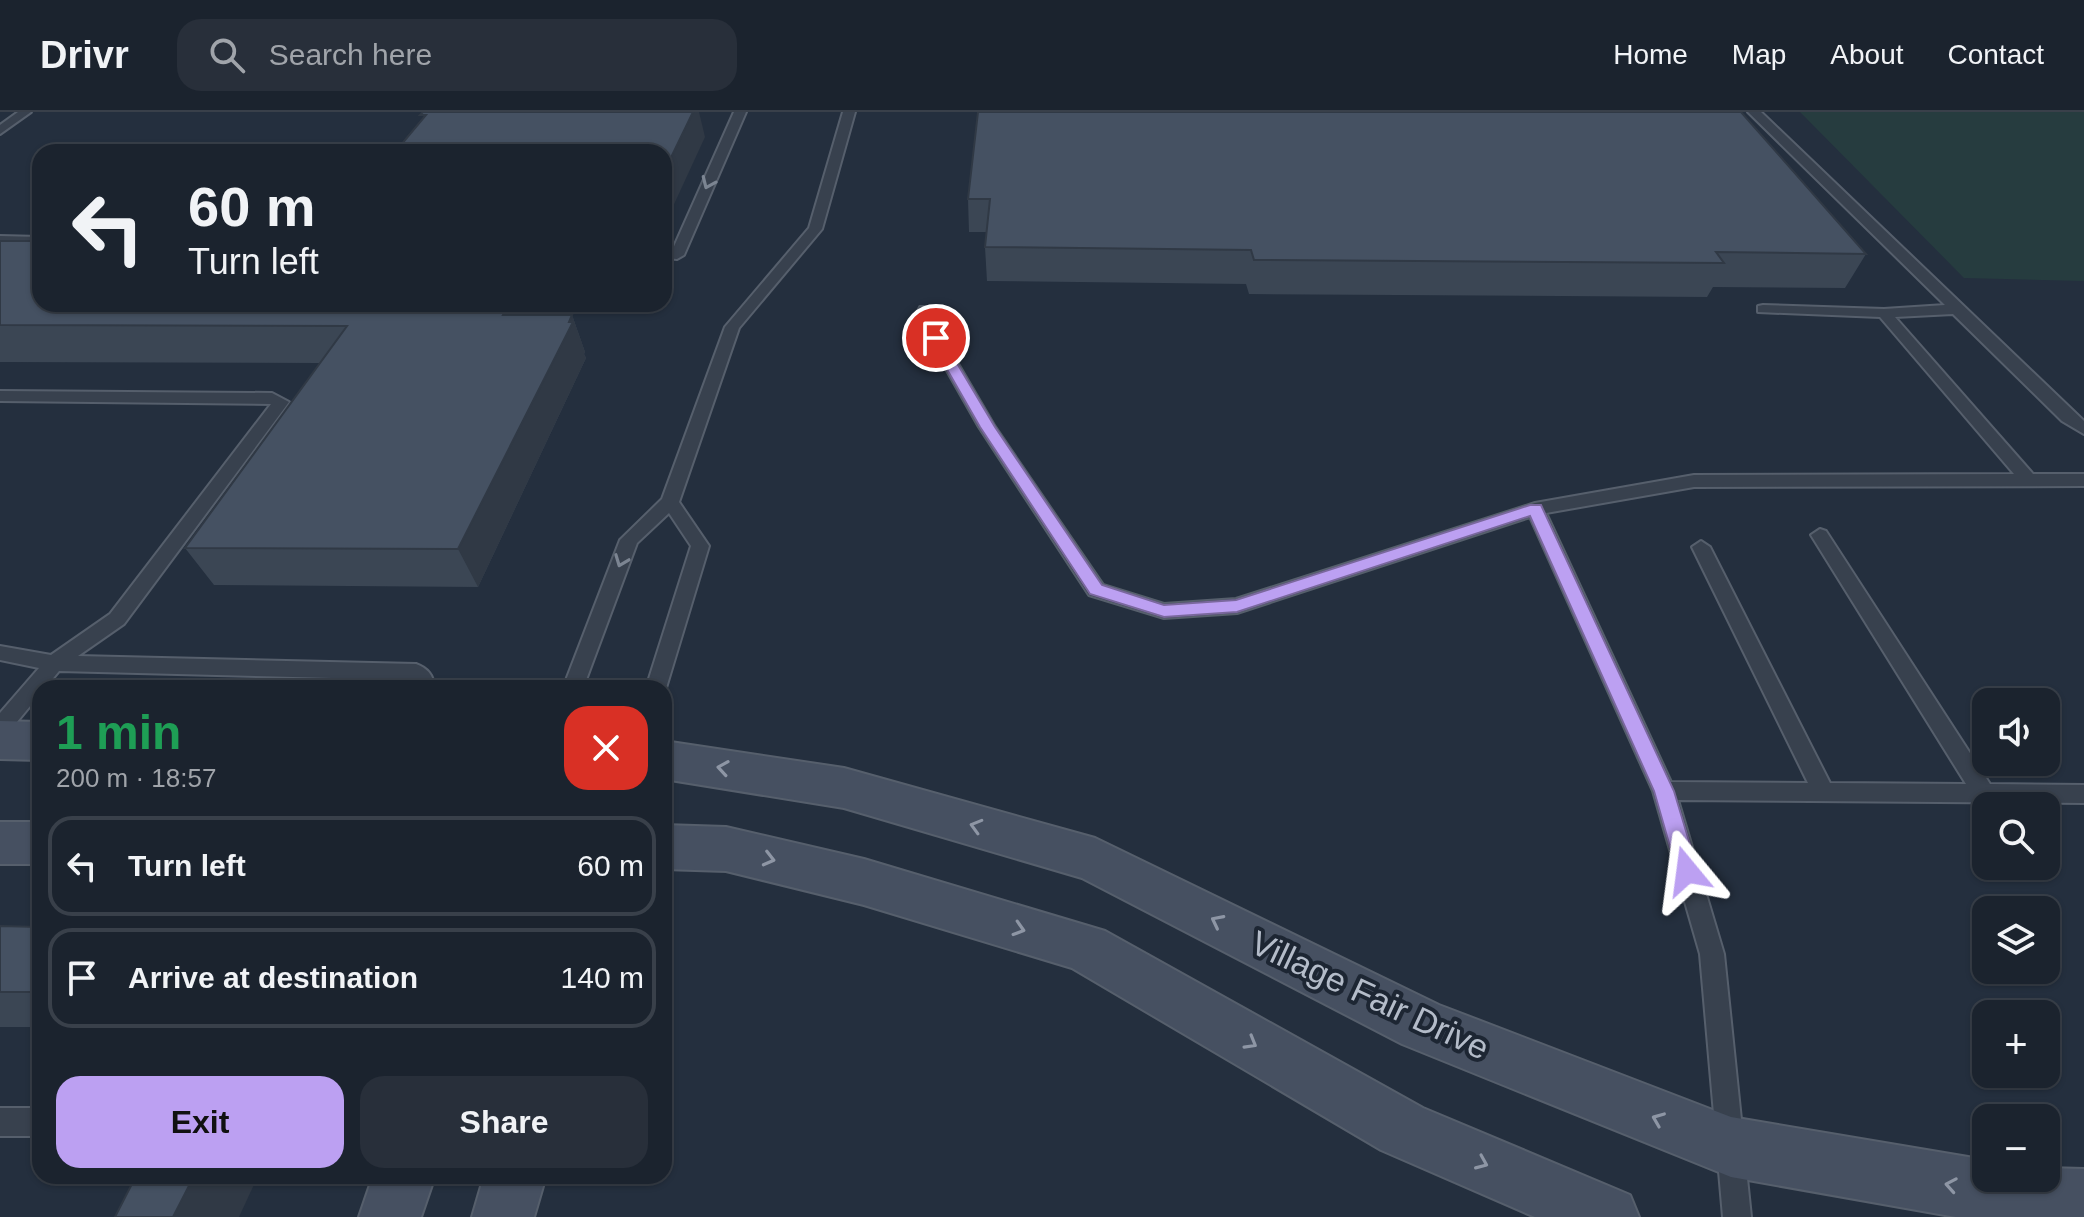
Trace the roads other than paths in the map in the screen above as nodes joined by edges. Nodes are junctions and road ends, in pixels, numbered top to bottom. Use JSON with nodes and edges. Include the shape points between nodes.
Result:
{"nodes":[{"id":1,"x":25,"y":112,"type":"edge"},
{"id":2,"x":740,"y":112,"type":"edge"},
{"id":3,"x":849,"y":112,"type":"edge"},
{"id":4,"x":1754,"y":112,"type":"edge"},
{"id":5,"x":0,"y":130,"type":"edge"},
{"id":6,"x":0,"y":240,"type":"edge"},
{"id":7,"x":32,"y":241,"type":"edge"},
{"id":8,"x":672,"y":255,"type":"edge"},
{"id":9,"x":1763,"y":309,"type":"dead end"},
{"id":10,"x":1958,"y":309,"type":"junction"},
{"id":11,"x":925,"y":310,"type":"dead end"},
{"id":12,"x":1884,"y":313,"type":"junction"},
{"id":13,"x":0,"y":396,"type":"edge"},
{"id":14,"x":2084,"y":429,"type":"edge"},
{"id":15,"x":2028,"y":480,"type":"junction"},
{"id":16,"x":2084,"y":480,"type":"edge"},
{"id":17,"x":670,"y":502,"type":"junction"},
{"id":18,"x":1535,"y":509,"type":"junction"},
{"id":19,"x":1820,"y":535,"type":"dead end"},
{"id":20,"x":1701,"y":547,"type":"dead end"},
{"id":21,"x":0,"y":653,"type":"edge"},
{"id":22,"x":54,"y":663,"type":"junction"},
{"id":23,"x":40,"y":680,"type":"edge"},
{"id":24,"x":423,"y":680,"type":"edge"},
{"id":25,"x":576,"y":680,"type":"edge"},
{"id":26,"x":658,"y":680,"type":"edge"},
{"id":27,"x":32,"y":689,"type":"edge"},
{"id":28,"x":0,"y":728,"type":"edge"},
{"id":29,"x":0,"y":740,"type":"edge"},
{"id":30,"x":32,"y":741,"type":"edge"},
{"id":31,"x":672,"y":761,"type":"edge"},
{"id":32,"x":1664,"y":791,"type":"junction"},
{"id":33,"x":1823,"y":792,"type":"junction"},
{"id":34,"x":1983,"y":792,"type":"edge"},
{"id":35,"x":1972,"y":794,"type":"edge"},
{"id":36,"x":2060,"y":794,"type":"edge"},
{"id":37,"x":2084,"y":794,"type":"edge"},
{"id":38,"x":0,"y":843,"type":"edge"},
{"id":39,"x":32,"y":843,"type":"edge"},
{"id":40,"x":672,"y":847,"type":"edge"},
{"id":41,"x":0,"y":1122,"type":"edge"},
{"id":42,"x":32,"y":1122,"type":"edge"},
{"id":43,"x":1731,"y":1147,"type":"junction"},
{"id":44,"x":401,"y":1184,"type":"edge"},
{"id":45,"x":513,"y":1184,"type":"edge"},
{"id":46,"x":2084,"y":1200,"type":"edge"},
{"id":47,"x":390,"y":1217,"type":"edge"},
{"id":48,"x":503,"y":1217,"type":"edge"},
{"id":49,"x":1608,"y":1217,"type":"edge"},
{"id":50,"x":1737,"y":1217,"type":"edge"}],
"edges":[{"from":1,"to":5,"type":"lane"},
{"from":2,"to":8,"type":"lane","one_way":true,"via":[[677,255]]},
{"from":3,"to":17,"type":"lane","via":[[815,229],[732,327]]},
{"from":4,"to":10,"type":"lane"},
{"from":6,"to":7,"type":"lane"},
{"from":9,"to":12,"type":"lane"},
{"from":10,"to":12,"type":"lane"},
{"from":10,"to":14,"type":"lane"},
{"from":11,"to":18,"type":"lane","via":[[923,316],[987,427],[1096,590],[1164,611],[1237,606]]},
{"from":12,"to":15,"type":"lane"},
{"from":13,"to":22,"type":"lane","via":[[281,402],[117,619]]},
{"from":15,"to":16,"type":"lane"},
{"from":15,"to":18,"type":"lane","via":[[1694,481]]},
{"from":17,"to":25,"type":"lane","one_way":true,"via":[[629,540]]},
{"from":17,"to":26,"type":"lane","via":[[700,546]]},
{"from":18,"to":32,"type":"lane"},
{"from":19,"to":34,"type":"lane"},
{"from":20,"to":33,"type":"lane"},
{"from":21,"to":22,"type":"lane"},
{"from":22,"to":23,"type":"lane"},
{"from":22,"to":24,"type":"lane","via":[[416,672]]},
{"from":27,"to":28,"type":"lane"},
{"from":29,"to":30,"type":"street"},
{"from":43,"to":31,"type":"street","name":"Village Fair Drive","one_way":true,"via":[[1422,1025],[1095,860],[844,788]]},
{"from":32,"to":33,"type":"lane"},
{"from":32,"to":43,"type":"lane","via":[[1712,954]]},
{"from":33,"to":35,"type":"lane"},
{"from":36,"to":37,"type":"lane"},
{"from":38,"to":39,"type":"street"},
{"from":40,"to":49,"type":"street","one_way":true,"via":[[726,849],[864,882],[1086,948],[1402,1129]]},
{"from":41,"to":42,"type":"lane"},
{"from":46,"to":43,"type":"street","name":"Village Fair Drive","one_way":true,"via":[[2024,1198]]},
{"from":43,"to":50,"type":"lane"},
{"from":44,"to":47,"type":"street"},
{"from":45,"to":48,"type":"street"}]}
